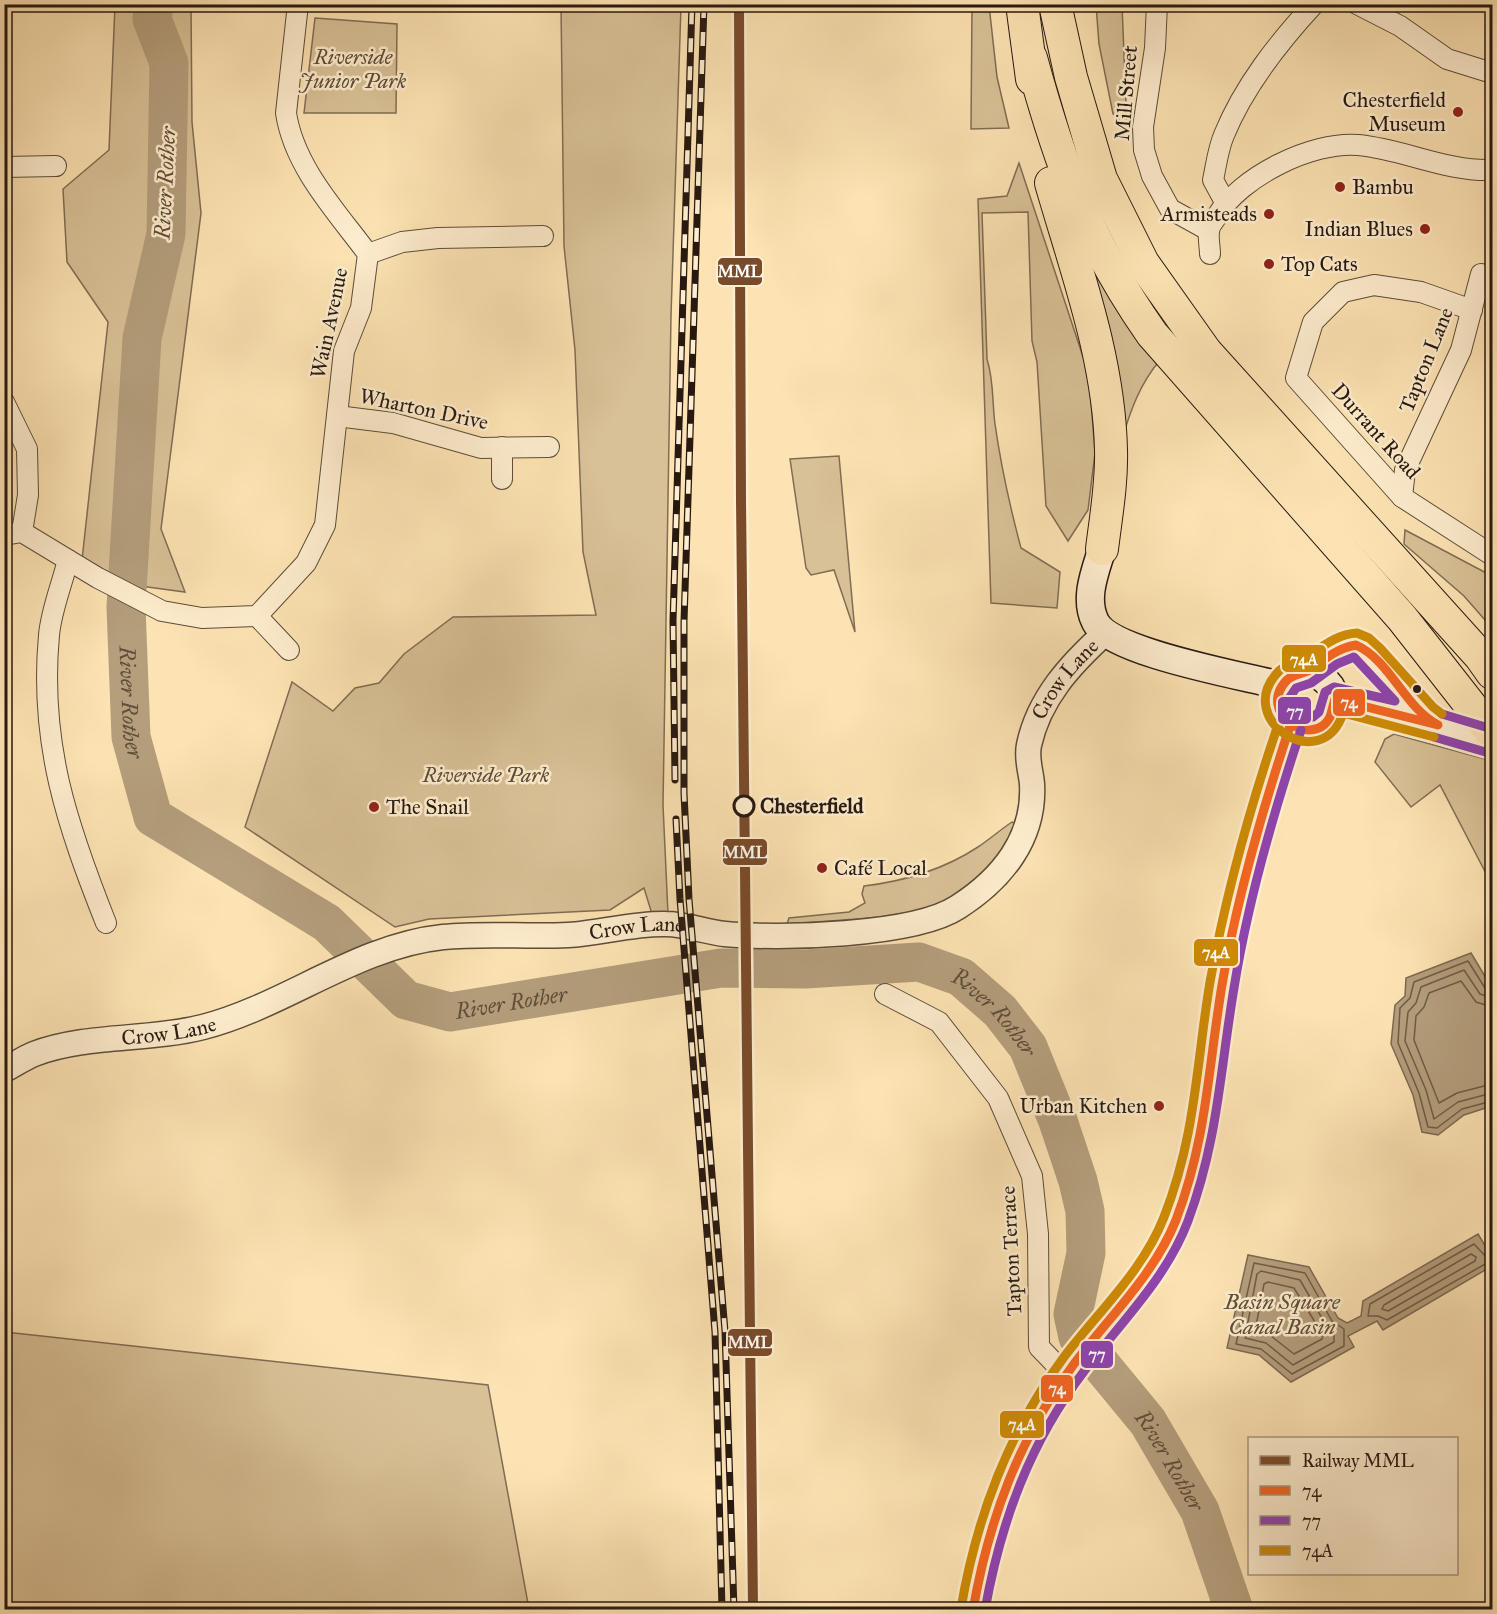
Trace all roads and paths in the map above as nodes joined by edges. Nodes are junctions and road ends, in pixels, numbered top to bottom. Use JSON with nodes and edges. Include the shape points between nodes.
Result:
{"nodes":[{"id":1,"x":298,"y":4,"type":"edge"},
{"id":2,"x":1022,"y":4,"type":"edge"},
{"id":3,"x":1055,"y":4,"type":"edge"},
{"id":4,"x":1157,"y":4,"type":"edge"},
{"id":5,"x":1314,"y":4,"type":"edge"},
{"id":6,"x":1357,"y":4,"type":"edge"},
{"id":7,"x":1031,"y":58,"type":"junction"},
{"id":8,"x":1492,"y":73,"type":"edge"},
{"id":9,"x":56,"y":166,"type":"dead end"},
{"id":10,"x":4,"y":167,"type":"edge"},
{"id":11,"x":1492,"y":170,"type":"edge"},
{"id":12,"x":1225,"y":202,"type":"junction"},
{"id":13,"x":1208,"y":230,"type":"junction"},
{"id":14,"x":543,"y":236,"type":"dead end"},
{"id":15,"x":368,"y":254,"type":"junction"},
{"id":16,"x":1210,"y":254,"type":"dead end"},
{"id":17,"x":1480,"y":274,"type":"dead end"},
{"id":18,"x":1472,"y":310,"type":"junction"},
{"id":19,"x":4,"y":402,"type":"edge"},
{"id":20,"x":337,"y":416,"type":"junction"},
{"id":21,"x":502,"y":447,"type":"junction"},
{"id":22,"x":549,"y":447,"type":"dead end"},
{"id":23,"x":502,"y":479,"type":"dead end"},
{"id":24,"x":1402,"y":497,"type":"junction"},
{"id":25,"x":13,"y":534,"type":"edge"},
{"id":26,"x":1102,"y":549,"type":"joint"},
{"id":27,"x":1492,"y":555,"type":"edge"},
{"id":28,"x":68,"y":560,"type":"junction"},
{"id":29,"x":257,"y":616,"type":"junction"},
{"id":30,"x":1114,"y":638,"type":"junction"},
{"id":31,"x":289,"y":650,"type":"dead end"},
{"id":32,"x":1492,"y":673,"type":"edge"},
{"id":33,"x":1294,"y":679,"type":"junction"},
{"id":34,"x":1335,"y":699,"type":"junction"},
{"id":35,"x":1432,"y":723,"type":"junction"},
{"id":36,"x":1290,"y":726,"type":"junction"},
{"id":37,"x":1492,"y":733,"type":"edge"},
{"id":38,"x":1492,"y":741,"type":"edge"},
{"id":39,"x":106,"y":923,"type":"dead end"},
{"id":40,"x":885,"y":994,"type":"dead end"},
{"id":41,"x":4,"y":1070,"type":"edge"},
{"id":42,"x":1066,"y":1375,"type":"junction"},
{"id":43,"x":973,"y":1610,"type":"edge"}],
"edges":[{"from":1,"to":15,"type":"street","name":"Wain Avenue","via":[[286,113],[288,128],[305,166]]},
{"from":2,"to":7,"type":"highway"},
{"from":3,"to":32,"type":"highway","via":[[1071,77],[1101,179],[1143,263],[1206,352]]},
{"from":4,"to":13,"type":"street","name":"Mill Street","via":[[1153,68],[1143,127],[1144,150],[1152,176],[1170,209]]},
{"from":5,"to":12,"type":"street","via":[[1243,95],[1223,137],[1212,180]]},
{"from":6,"to":8,"type":"street","via":[[1400,26],[1447,59]]},
{"from":7,"to":26,"type":"highway","via":[[1037,128],[1091,320],[1108,400],[1111,451]]},
{"from":7,"to":37,"type":"highway","via":[[1049,125],[1080,210],[1130,302],[1152,334],[1402,618]]},
{"from":9,"to":10,"type":"street"},
{"from":11,"to":12,"type":"street","via":[[1358,145],[1338,146],[1287,161],[1245,184]]},
{"from":12,"to":13,"type":"street"},
{"from":13,"to":16,"type":"street"},
{"from":14,"to":15,"type":"street","via":[[438,238],[402,242]]},
{"from":15,"to":20,"type":"street","name":"Wain Avenue","via":[[361,309],[344,351]]},
{"from":17,"to":18,"type":"street","name":"Tapton Lane"},
{"from":18,"to":24,"type":"street","name":"Tapton Lane","via":[[1461,350],[1405,470]]},
{"from":18,"to":24,"type":"street","name":"Durrant Road","via":[[1421,292],[1374,285],[1343,292],[1313,322],[1296,378]]},
{"from":19,"to":25,"type":"street","via":[[27,449],[28,495]]},
{"from":20,"to":21,"type":"street","name":"Wharton Drive","via":[[393,423],[481,448]]},
{"from":20,"to":29,"type":"street","name":"Wain Avenue","via":[[325,525],[306,563]]},
{"from":21,"to":22,"type":"street","name":"Wharton Drive"},
{"from":21,"to":23,"type":"street","name":"Wharton Drive"},
{"from":24,"to":27,"type":"street","name":"Durrant Road"},
{"from":25,"to":28,"type":"street"},
{"from":26,"to":30,"type":"main road","via":[[1090,604],[1095,622]]},
{"from":28,"to":29,"type":"street","via":[[162,611],[202,618]]},
{"from":28,"to":39,"type":"street","via":[[49,634],[49,740],[63,807]]},
{"from":29,"to":31,"type":"street"},
{"from":30,"to":33,"type":"main road","via":[[1212,670]]},
{"from":30,"to":41,"type":"street","name":"Crow Lane","via":[[1053,687],[1034,729],[1028,758],[1031,814],[1022,842],[1007,866],[957,908],[932,920],[784,936],[721,934],[664,924],[568,935],[442,937],[396,948],[203,1027],[68,1046],[34,1054]]},
{"from":33,"to":34,"type":"main road","via":[[1326,680]]},
{"from":33,"to":35,"type":"street","via":[[1333,653],[1355,645],[1368,649],[1387,676]]},
{"from":33,"to":36,"type":"main road","via":[[1278,696],[1282,718]]},
{"from":34,"to":35,"type":"main road"},
{"from":34,"to":36,"type":"main road","via":[[1334,711],[1320,728],[1310,731]]},
{"from":35,"to":38,"type":"main road"},
{"from":36,"to":42,"type":"main road","via":[[1249,858],[1222,985],[1203,1127],[1190,1178],[1161,1252]]},
{"from":40,"to":42,"type":"street","name":"Tapton Terrace","via":[[939,1022],[998,1098],[1032,1176],[1038,1234],[1039,1347]]},
{"from":42,"to":43,"type":"main road","via":[[1005,1479],[980,1562]]}]}
